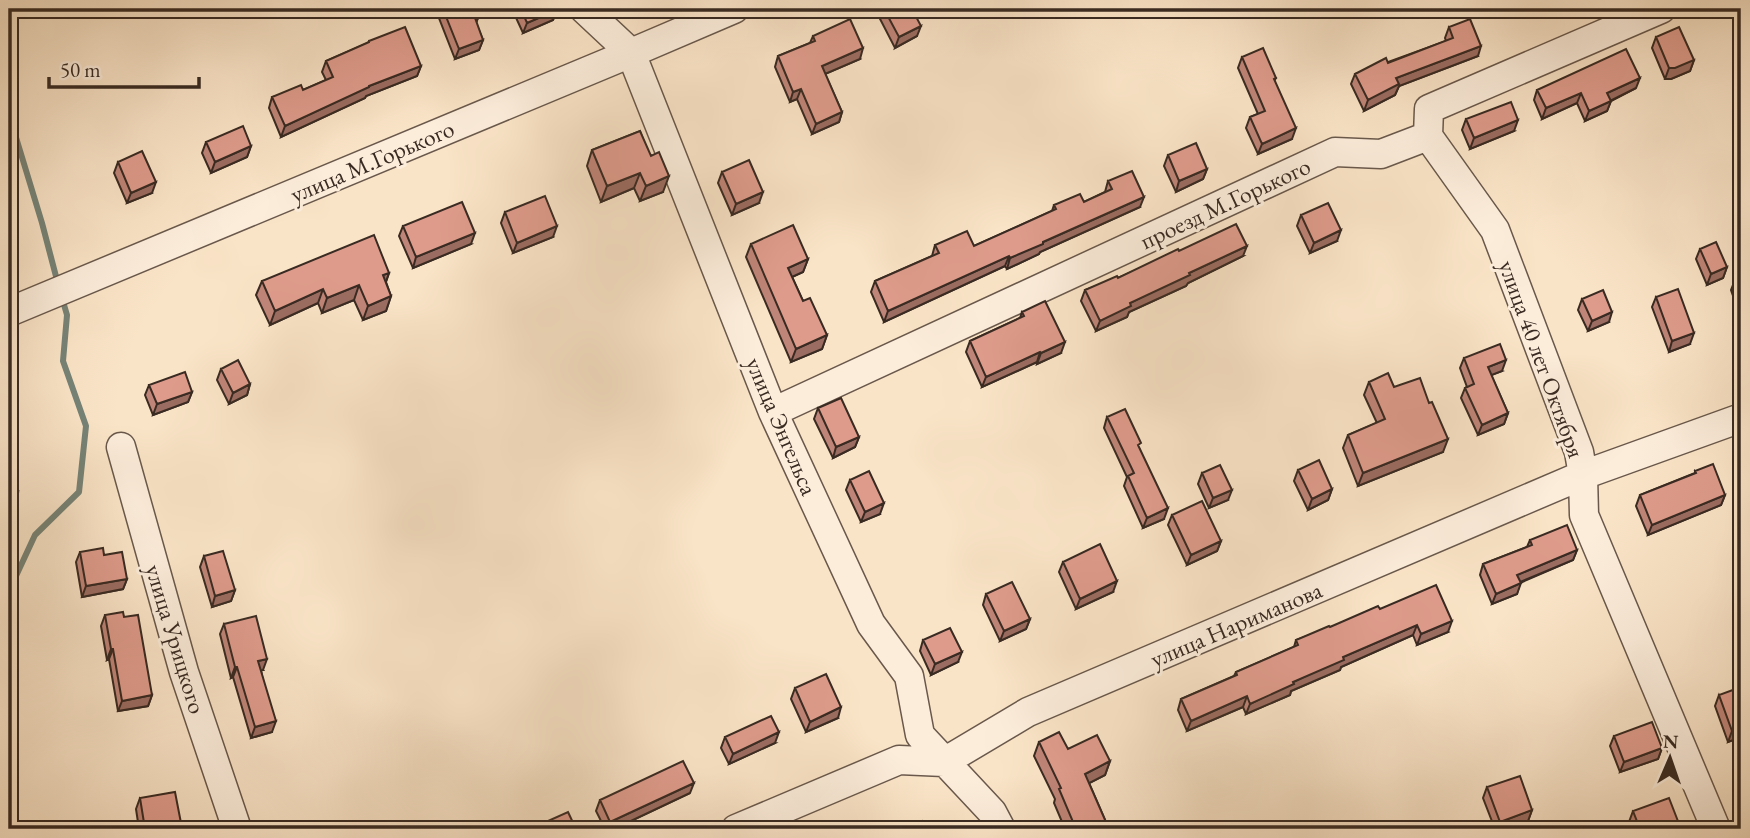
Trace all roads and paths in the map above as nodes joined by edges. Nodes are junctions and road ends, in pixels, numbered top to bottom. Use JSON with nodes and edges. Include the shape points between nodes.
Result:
{"nodes":[{"id":1,"x":584,"y":9,"type":"edge"},
{"id":2,"x":734,"y":9,"type":"edge"},
{"id":3,"x":1661,"y":9,"type":"edge"},
{"id":4,"x":631,"y":53,"type":"junction"},
{"id":5,"x":1428,"y":136,"type":"junction"},
{"id":6,"x":9,"y":312,"type":"edge"},
{"id":7,"x":773,"y":412,"type":"junction"},
{"id":8,"x":1741,"y":418,"type":"edge"},
{"id":9,"x":121,"y":447,"type":"dead end"},
{"id":10,"x":1583,"y":475,"type":"junction"},
{"id":11,"x":944,"y":762,"type":"junction"},
{"id":12,"x":237,"y":829,"type":"edge"},
{"id":13,"x":736,"y":829,"type":"edge"},
{"id":14,"x":1001,"y":829,"type":"edge"},
{"id":15,"x":1716,"y":829,"type":"edge"}],
"edges":[{"from":1,"to":4,"type":"street","name":"улица Энгельса"},
{"from":2,"to":4,"type":"street","name":"улица М.Горького"},
{"from":3,"to":5,"type":"street","via":[[1429,109]]},
{"from":4,"to":6,"type":"street","name":"улица М.Горького"},
{"from":4,"to":7,"type":"street","name":"улица Энгельса"},
{"from":5,"to":7,"type":"street","name":"проезд М.Горького","via":[[1381,154],[1335,152]]},
{"from":5,"to":10,"type":"street","name":"улица 40 лет Октября","via":[[1495,230],[1579,452]]},
{"from":7,"to":11,"type":"street","name":"улица Энгельса","via":[[870,624],[909,676],[920,735]]},
{"from":8,"to":10,"type":"street","name":"улица Нариманова"},
{"from":9,"to":12,"type":"street","name":"улица Урицкого","via":[[184,672]]},
{"from":10,"to":11,"type":"street","name":"улица Нариманова","via":[[1028,712]]},
{"from":10,"to":15,"type":"street","name":"улица 40 лет Октября","via":[[1584,515]]},
{"from":11,"to":13,"type":"street","via":[[899,760]]},
{"from":11,"to":14,"type":"street","name":"улица Энгельса","via":[[992,812]]}]}
